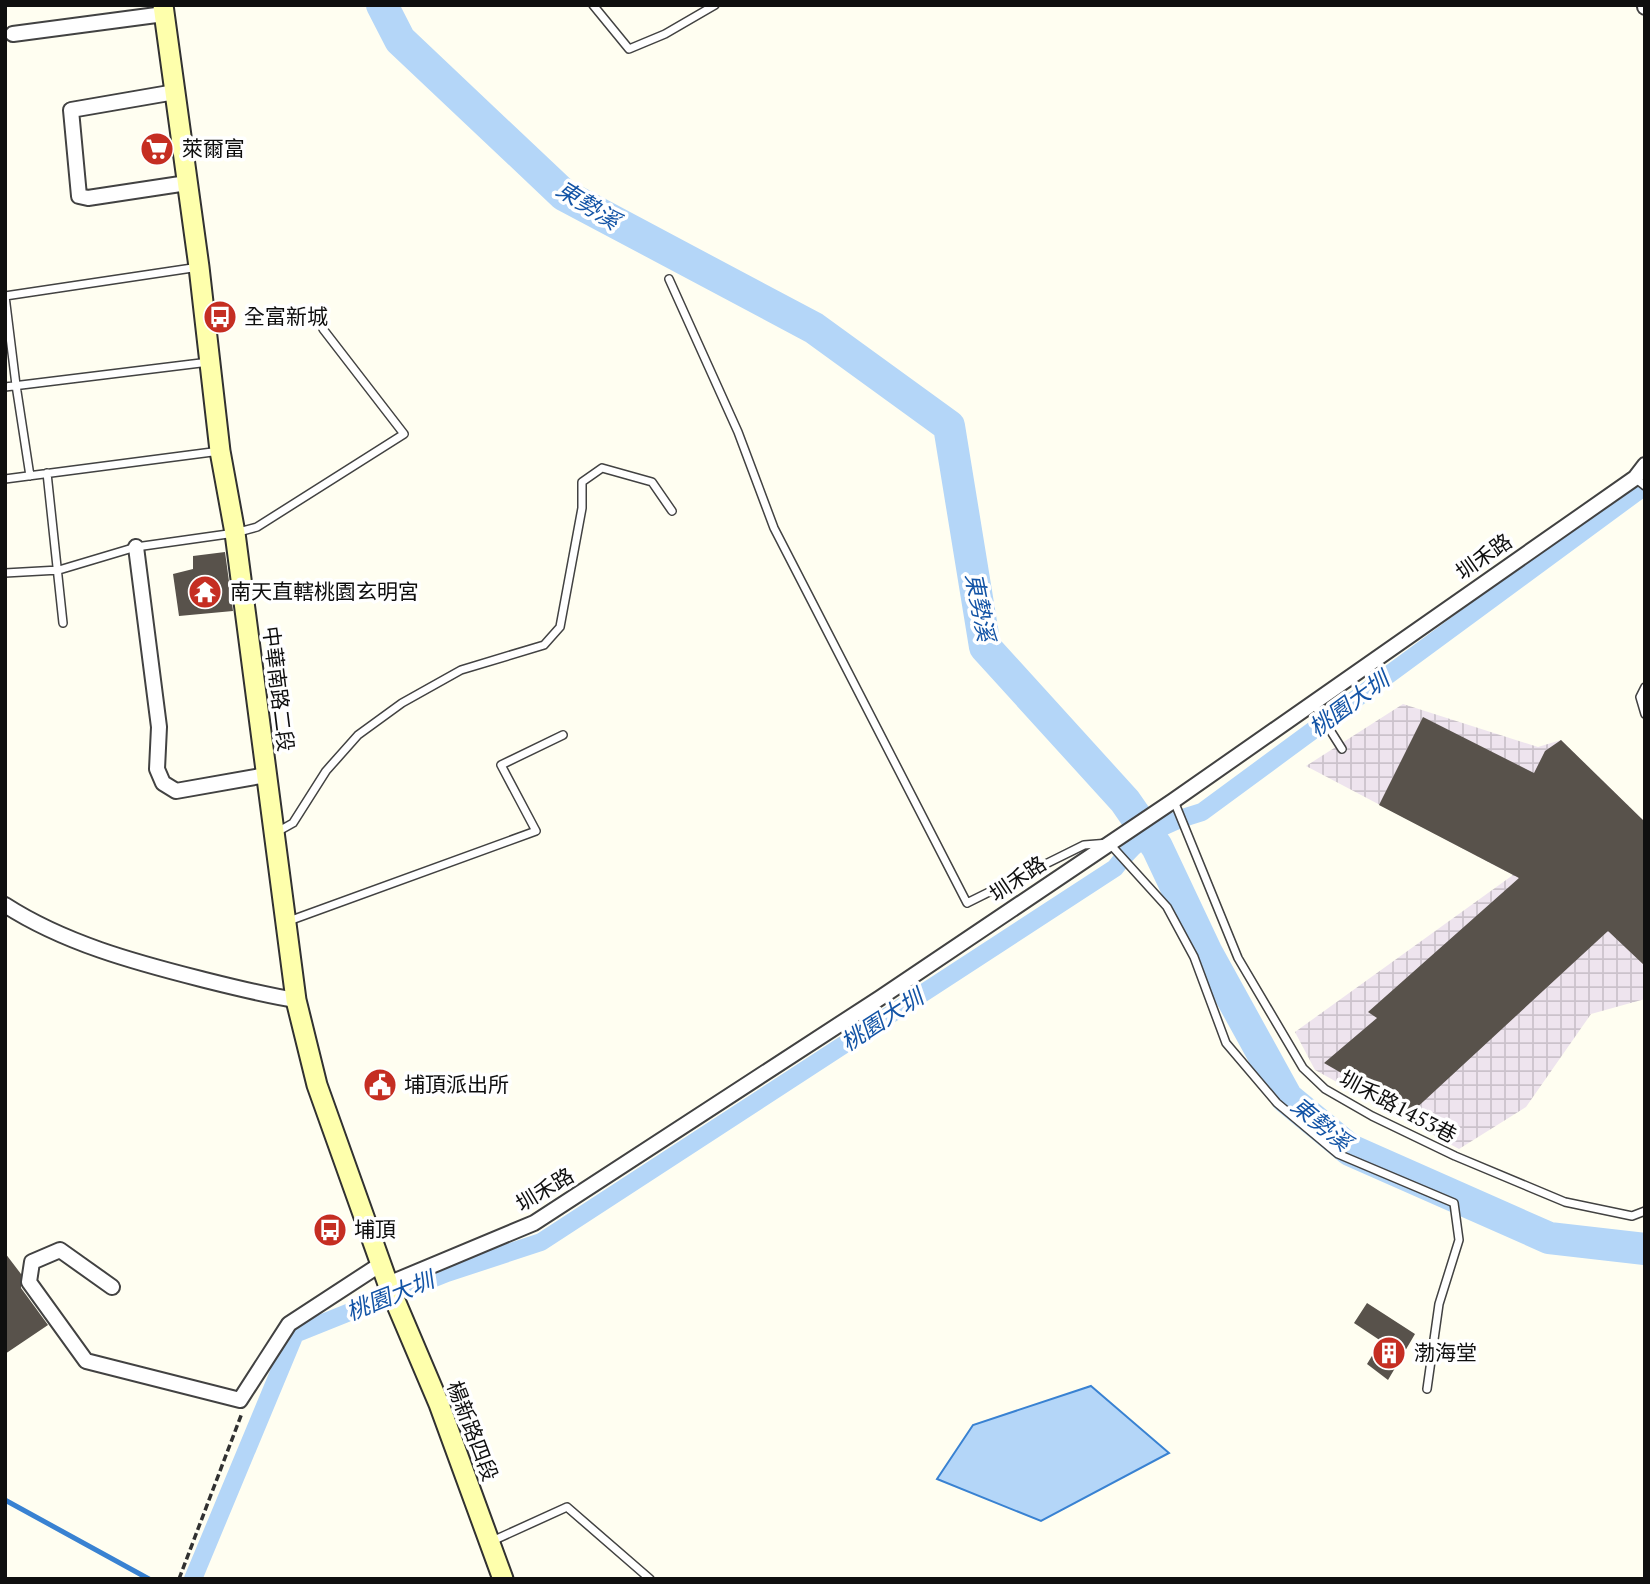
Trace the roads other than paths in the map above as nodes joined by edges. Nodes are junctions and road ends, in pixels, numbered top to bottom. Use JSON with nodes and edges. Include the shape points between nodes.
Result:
{"nodes":[{"id":1,"x":593,"y":5,"type":"edge"},
{"id":2,"x":715,"y":5,"type":"edge"},
{"id":3,"x":163,"y":9,"type":"edge"},
{"id":4,"x":13,"y":34,"type":"dead end"},
{"id":5,"x":175,"y":92,"type":"junction"},
{"id":6,"x":187,"y":183,"type":"junction"},
{"id":7,"x":199,"y":267,"type":"junction"},
{"id":8,"x":669,"y":279,"type":"dead end"},
{"id":9,"x":5,"y":296,"type":"edge"},
{"id":10,"x":323,"y":328,"type":"dead end"},
{"id":11,"x":211,"y":361,"type":"junction"},
{"id":12,"x":16,"y":386,"type":"junction"},
{"id":13,"x":5,"y":387,"type":"edge"},
{"id":14,"x":220,"y":451,"type":"junction"},
{"id":15,"x":1645,"y":465,"type":"edge"},
{"id":16,"x":47,"y":473,"type":"junction"},
{"id":17,"x":30,"y":476,"type":"junction"},
{"id":18,"x":5,"y":479,"type":"edge"},
{"id":19,"x":1639,"y":481,"type":"edge"},
{"id":20,"x":673,"y":511,"type":"dead end"},
{"id":21,"x":235,"y":533,"type":"junction"},
{"id":22,"x":136,"y":547,"type":"junction"},
{"id":23,"x":59,"y":570,"type":"junction"},
{"id":24,"x":5,"y":573,"type":"edge"},
{"id":25,"x":62,"y":623,"type":"dead end"},
{"id":26,"x":1645,"y":687,"type":"edge"},
{"id":27,"x":1313,"y":703,"type":"junction"},
{"id":28,"x":1645,"y":714,"type":"edge"},
{"id":29,"x":564,"y":735,"type":"dead end"},
{"id":30,"x":1342,"y":749,"type":"dead end"},
{"id":31,"x":266,"y":775,"type":"junction"},
{"id":32,"x":1171,"y":805,"type":"junction"},
{"id":33,"x":273,"y":834,"type":"junction"},
{"id":34,"x":1114,"y":844,"type":"junction"},
{"id":35,"x":5,"y":905,"type":"edge"},
{"id":36,"x":285,"y":922,"type":"junction"},
{"id":37,"x":296,"y":1000,"type":"junction"},
{"id":38,"x":1645,"y":1211,"type":"edge"},
{"id":39,"x":381,"y":1264,"type":"junction"},
{"id":40,"x":112,"y":1287,"type":"dead end"},
{"id":41,"x":391,"y":1293,"type":"junction"},
{"id":42,"x":1427,"y":1390,"type":"dead end"},
{"id":43,"x":489,"y":1542,"type":"junction"},
{"id":44,"x":503,"y":1579,"type":"edge"},
{"id":45,"x":650,"y":1579,"type":"edge"}],
"edges":[{"from":1,"to":2,"type":"lane","via":[[629,49]]},
{"from":3,"to":4,"type":"street"},
{"from":3,"to":5,"type":"main road","name":"中華南路二段"},
{"from":5,"to":6,"type":"main road","name":"中華南路二段"},
{"from":5,"to":6,"type":"street","via":[[71,110],[79,196]]},
{"from":6,"to":7,"type":"main road","name":"中華南路二段"},
{"from":7,"to":9,"type":"lane"},
{"from":7,"to":11,"type":"main road","name":"中華南路二段"},
{"from":8,"to":34,"type":"lane","via":[[738,432],[774,528],[967,904],[1084,845]]},
{"from":9,"to":12,"type":"lane"},
{"from":10,"to":21,"type":"lane","via":[[404,434],[257,527]]},
{"from":11,"to":12,"type":"lane"},
{"from":11,"to":14,"type":"main road","name":"中華南路二段"},
{"from":12,"to":13,"type":"lane"},
{"from":12,"to":17,"type":"lane"},
{"from":14,"to":16,"type":"lane"},
{"from":14,"to":21,"type":"main road","name":"中華南路二段"},
{"from":15,"to":19,"type":"street","name":"圳禾路"},
{"from":16,"to":17,"type":"lane"},
{"from":16,"to":23,"type":"lane"},
{"from":17,"to":18,"type":"lane"},
{"from":19,"to":27,"type":"street","name":"圳禾路"},
{"from":20,"to":33,"type":"lane","via":[[652,482],[602,468],[582,482],[582,508],[560,628],[544,645],[461,670],[402,703],[358,735],[326,771],[293,823]]},
{"from":21,"to":22,"type":"lane"},
{"from":21,"to":31,"type":"main road","name":"中華南路二段"},
{"from":22,"to":23,"type":"lane"},
{"from":22,"to":31,"type":"street","via":[[159,727],[157,769],[163,783],[176,791]]},
{"from":23,"to":24,"type":"lane"},
{"from":23,"to":25,"type":"lane"},
{"from":26,"to":28,"type":"lane","via":[[1640,697]]},
{"from":27,"to":30,"type":"lane"},
{"from":27,"to":32,"type":"street","name":"圳禾路"},
{"from":29,"to":36,"type":"lane","via":[[501,765],[536,831]]},
{"from":31,"to":33,"type":"main road","name":"中華南路二段"},
{"from":32,"to":34,"type":"street","name":"圳禾路"},
{"from":32,"to":38,"type":"lane","name":"圳禾路1453巷","via":[[1238,958],[1303,1068],[1325,1089],[1455,1156],[1565,1202],[1632,1216]]},
{"from":33,"to":36,"type":"main road","name":"中華南路二段"},
{"from":34,"to":41,"type":"street","name":"圳禾路","via":[[534,1223]]},
{"from":34,"to":42,"type":"lane","via":[[1167,907],[1194,957],[1226,1043],[1277,1103],[1338,1154],[1454,1203],[1459,1240],[1439,1304]]},
{"from":35,"to":37,"type":"street","via":[[90,947],[177,973]]},
{"from":36,"to":37,"type":"main road","name":"中華南路二段"},
{"from":37,"to":39,"type":"main road","name":"中華南路二段","via":[[317,1085]]},
{"from":39,"to":40,"type":"street","via":[[289,1324],[240,1401],[86,1360],[29,1282],[32,1262],[60,1250]]},
{"from":39,"to":41,"type":"main road","name":"中華南路二段"},
{"from":41,"to":43,"type":"main road","name":"楊新路四段","via":[[439,1404]]},
{"from":43,"to":44,"type":"main road","name":"楊新路四段"},
{"from":43,"to":45,"type":"lane","via":[[567,1507]]}]}
